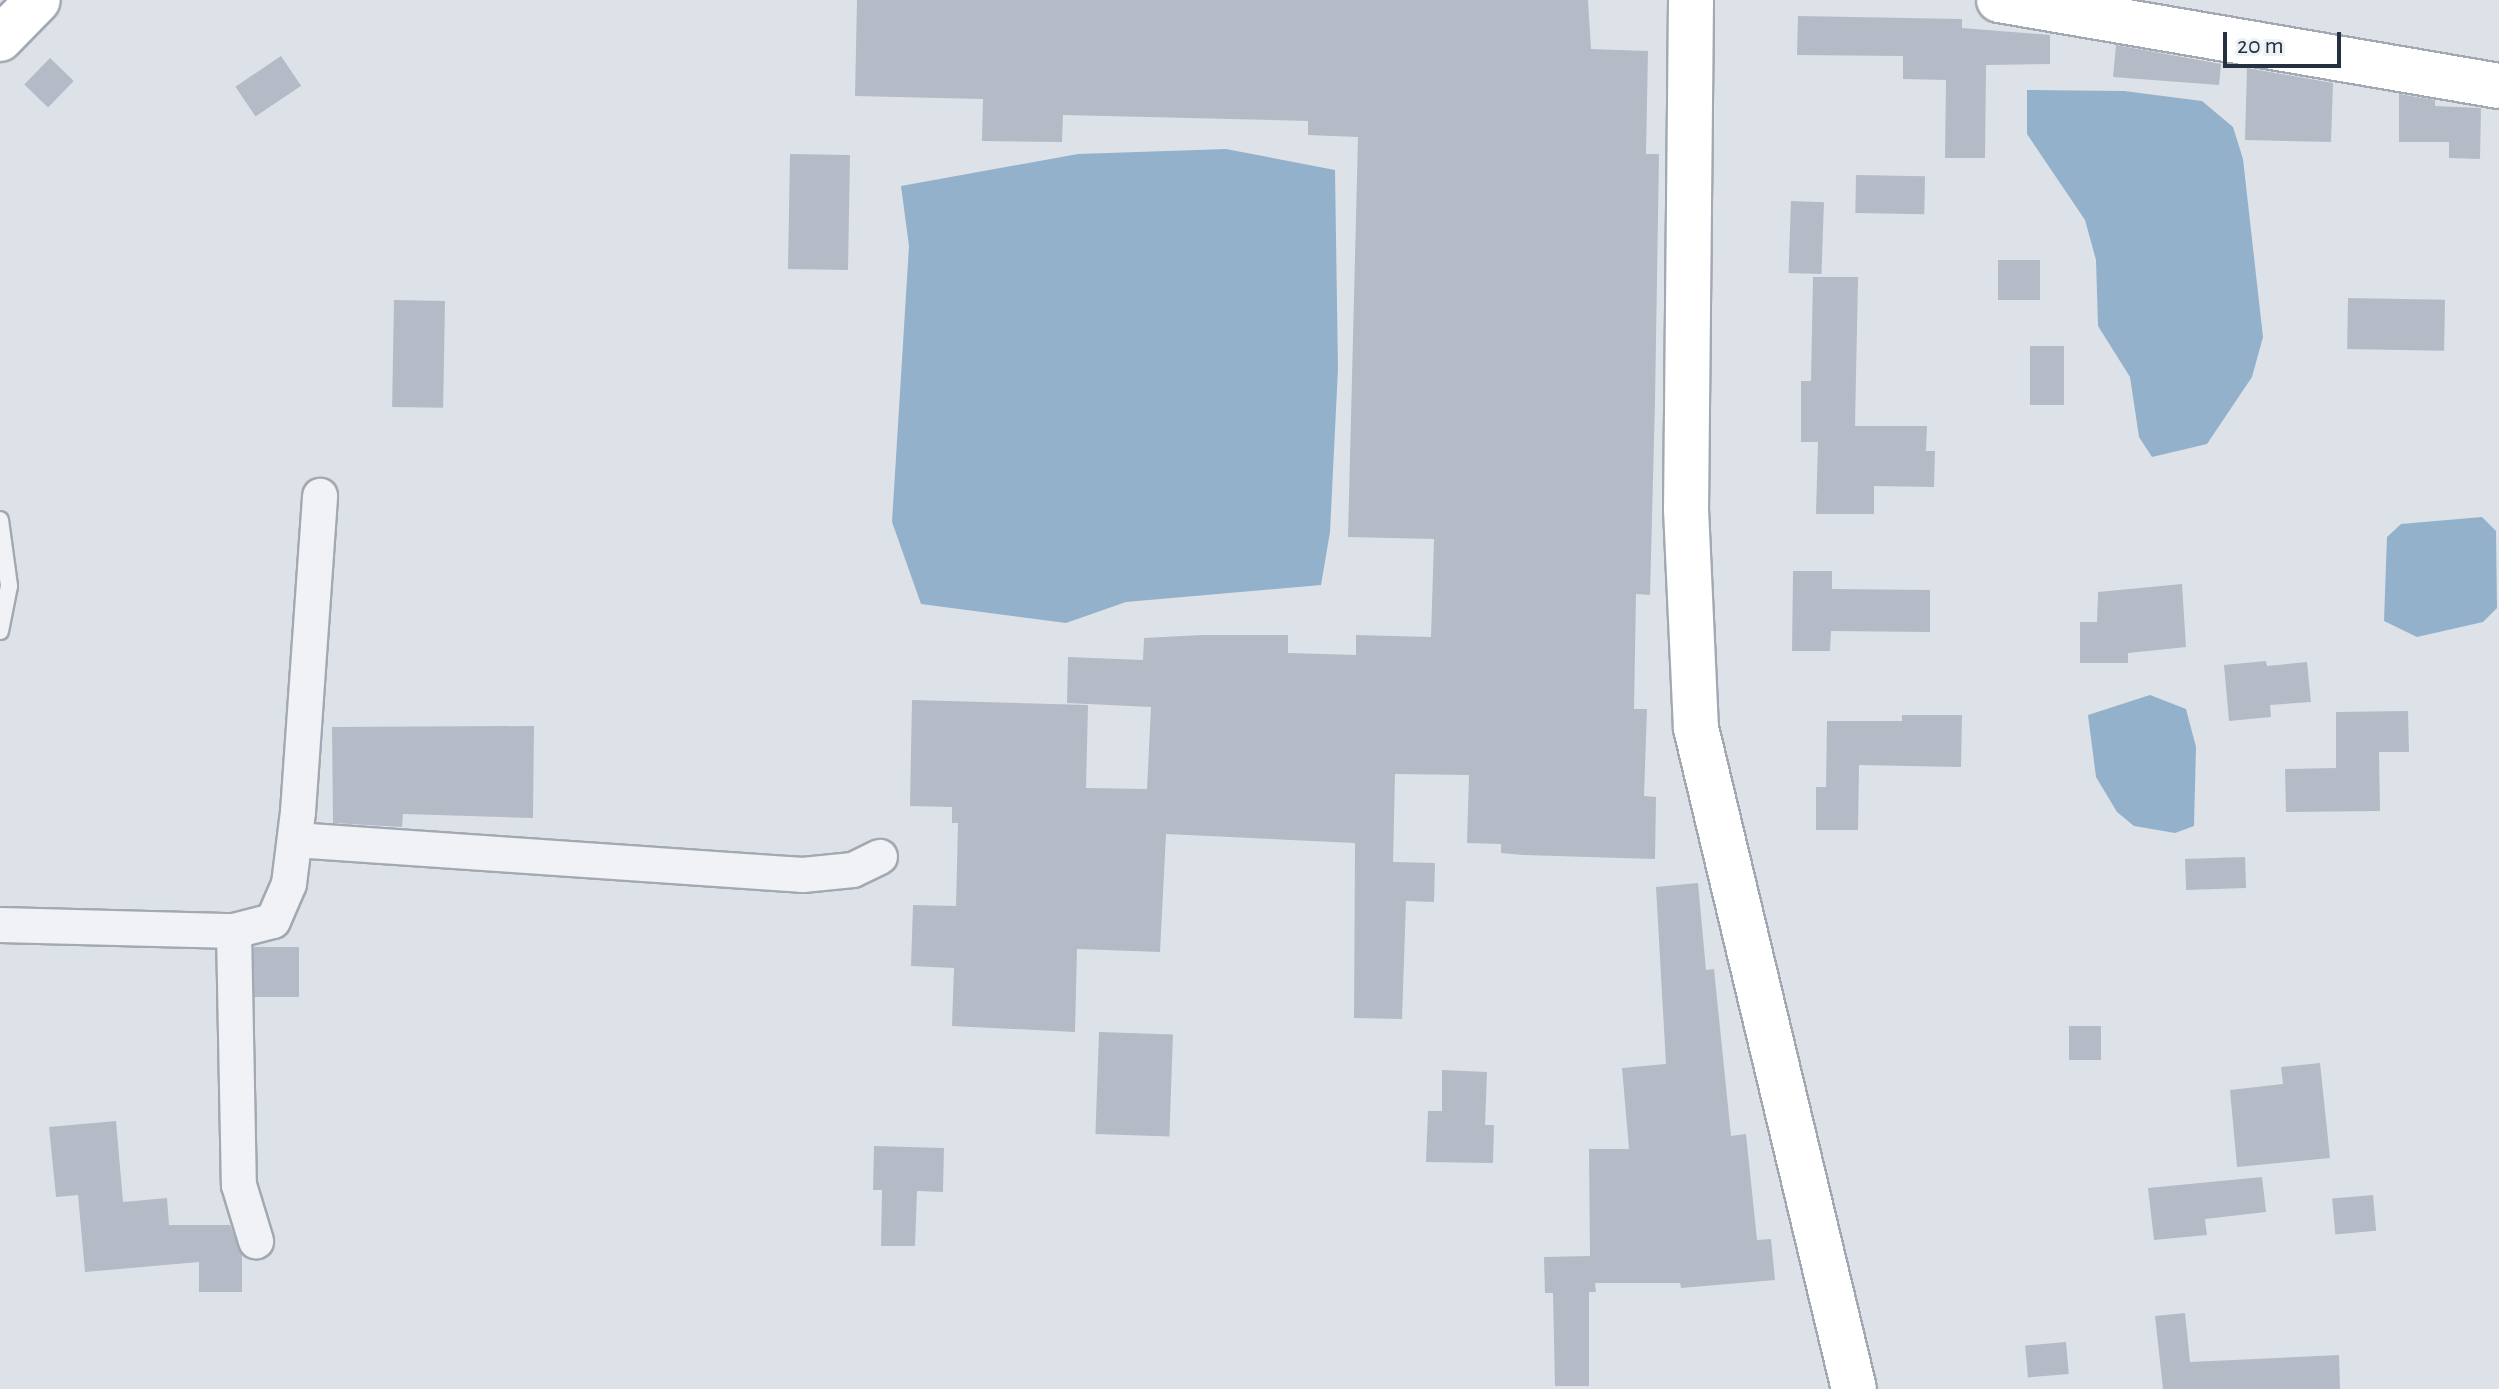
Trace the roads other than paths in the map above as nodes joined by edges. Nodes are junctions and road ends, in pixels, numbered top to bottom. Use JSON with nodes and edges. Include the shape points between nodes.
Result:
{"nodes":[{"id":1,"x":38,"y":0,"type":"edge"},
{"id":2,"x":1691,"y":0,"type":"edge"},
{"id":3,"x":1999,"y":0,"type":"edge"},
{"id":4,"x":0,"y":39,"type":"edge"},
{"id":5,"x":2499,"y":86,"type":"edge"},
{"id":6,"x":320,"y":496,"type":"dead end"},
{"id":7,"x":0,"y":520,"type":"edge"},
{"id":8,"x":0,"y":631,"type":"edge"},
{"id":9,"x":295,"y":840,"type":"junction"},
{"id":10,"x":880,"y":857,"type":"dead end"},
{"id":11,"x":0,"y":925,"type":"edge"},
{"id":12,"x":234,"y":931,"type":"junction"},
{"id":13,"x":256,"y":1241,"type":"dead end"},
{"id":14,"x":1854,"y":1389,"type":"edge"}],
"edges":[{"from":1,"to":4,"type":"main road"},
{"from":2,"to":14,"type":"main road","via":[[1686,509],[1696,728]]},
{"from":3,"to":5,"type":"main road"},
{"from":6,"to":9,"type":"street"},
{"from":7,"to":8,"type":"lane","via":[[9,586]]},
{"from":9,"to":10,"type":"street","via":[[803,875],[853,870]]},
{"from":9,"to":12,"type":"street","via":[[289,884],[273,921]]},
{"from":11,"to":12,"type":"street"},
{"from":12,"to":13,"type":"street","via":[[239,1185]]}]}
